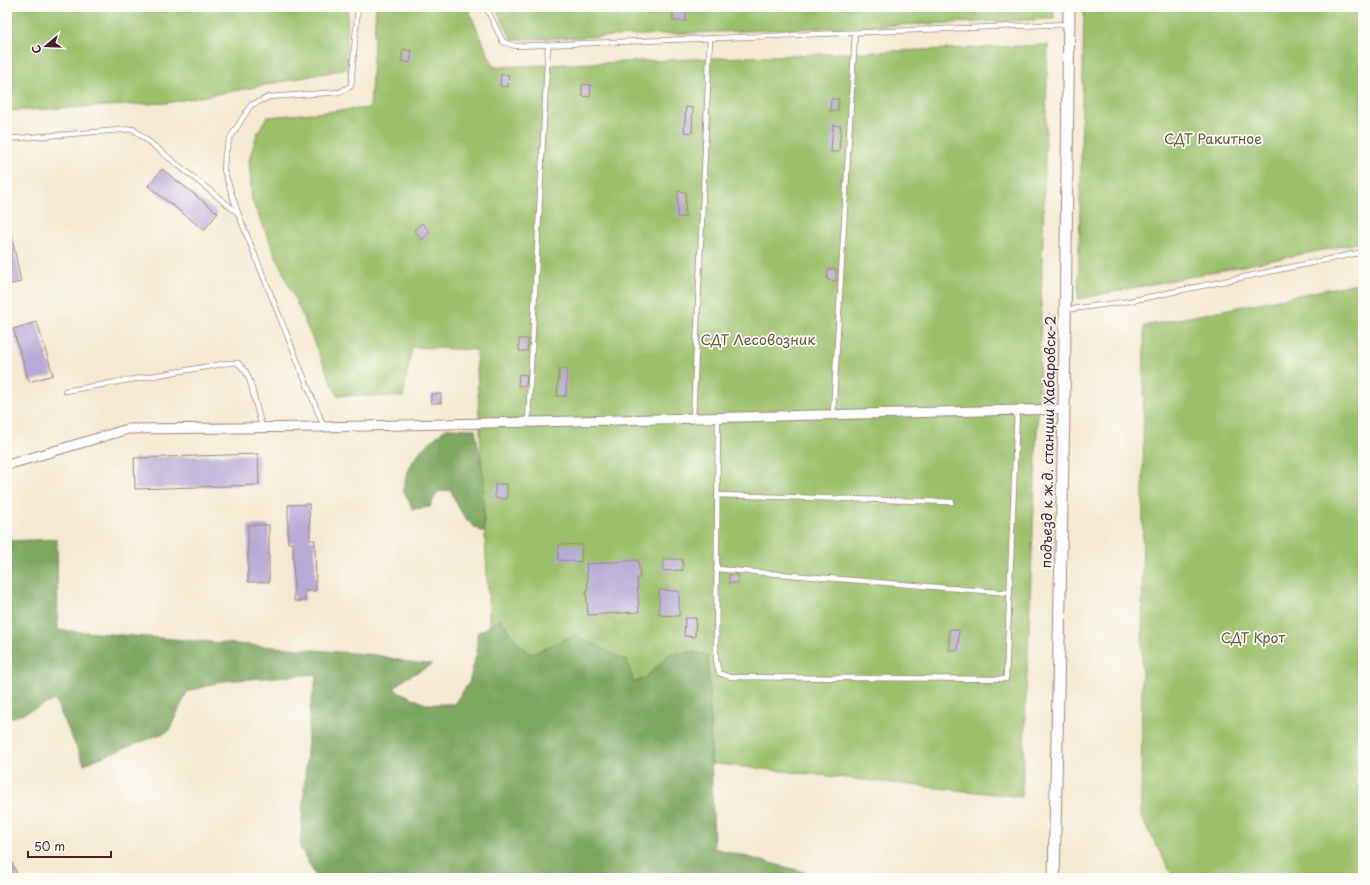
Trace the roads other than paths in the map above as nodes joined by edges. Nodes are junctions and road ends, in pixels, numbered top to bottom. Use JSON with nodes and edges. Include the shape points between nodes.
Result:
{"nodes":[{"id":1,"x":358,"y":7,"type":"edge"},
{"id":2,"x":486,"y":7,"type":"edge"},
{"id":3,"x":1069,"y":7,"type":"edge"},
{"id":4,"x":1068,"y":24,"type":"junction"},
{"id":5,"x":855,"y":33,"type":"junction"},
{"id":6,"x":710,"y":39,"type":"junction"},
{"id":7,"x":548,"y":45,"type":"junction"},
{"id":8,"x":7,"y":139,"type":"edge"},
{"id":9,"x":238,"y":213,"type":"junction"},
{"id":10,"x":1363,"y":252,"type":"edge"},
{"id":11,"x":1066,"y":310,"type":"junction"},
{"id":12,"x":65,"y":391,"type":"dead end"},
{"id":13,"x":1064,"y":410,"type":"junction"},
{"id":14,"x":1017,"y":411,"type":"junction"},
{"id":15,"x":833,"y":415,"type":"junction"},
{"id":16,"x":693,"y":418,"type":"junction"},
{"id":17,"x":718,"y":418,"type":"junction"},
{"id":18,"x":528,"y":422,"type":"junction"},
{"id":19,"x":324,"y":427,"type":"junction"},
{"id":20,"x":262,"y":428,"type":"junction"},
{"id":21,"x":7,"y":465,"type":"edge"},
{"id":22,"x":717,"y":495,"type":"junction"},
{"id":23,"x":952,"y":502,"type":"dead end"},
{"id":24,"x":716,"y":569,"type":"junction"},
{"id":25,"x":1010,"y":593,"type":"junction"},
{"id":26,"x":1054,"y":878,"type":"edge"}],
"edges":[{"from":1,"to":9,"type":"lane","via":[[351,86],[340,92],[269,97],[251,105],[230,138],[224,170]]},
{"from":2,"to":7,"type":"lane","via":[[503,42],[515,46]]},
{"from":3,"to":4,"type":"street","name":"подъезд к ж.д. станции Хабаровск-2"},
{"from":4,"to":5,"type":"lane"},
{"from":4,"to":11,"type":"street","name":"подъезд к ж.д. станции Хабаровск-2"},
{"from":5,"to":6,"type":"lane"},
{"from":5,"to":15,"type":"lane"},
{"from":6,"to":7,"type":"lane"},
{"from":6,"to":16,"type":"lane"},
{"from":7,"to":18,"type":"lane"},
{"from":8,"to":9,"type":"lane","via":[[133,129]]},
{"from":9,"to":19,"type":"lane"},
{"from":10,"to":11,"type":"lane","via":[[1130,301]]},
{"from":11,"to":13,"type":"street","name":"подъезд к ж.д. станции Хабаровск-2"},
{"from":12,"to":20,"type":"lane","via":[[238,363],[250,381]]},
{"from":13,"to":14,"type":"street"},
{"from":13,"to":26,"type":"street","name":"подъезд к ж.д. станции Хабаровск-2"},
{"from":14,"to":15,"type":"street"},
{"from":14,"to":25,"type":"lane"},
{"from":15,"to":17,"type":"street"},
{"from":16,"to":17,"type":"street"},
{"from":16,"to":18,"type":"street"},
{"from":17,"to":22,"type":"lane"},
{"from":18,"to":19,"type":"street"},
{"from":19,"to":20,"type":"street"},
{"from":20,"to":21,"type":"street","via":[[128,430]]},
{"from":22,"to":23,"type":"lane"},
{"from":22,"to":24,"type":"lane"},
{"from":24,"to":25,"type":"lane"},
{"from":24,"to":25,"type":"lane","via":[[716,660],[719,673],[730,677],[1006,679]]}]}
